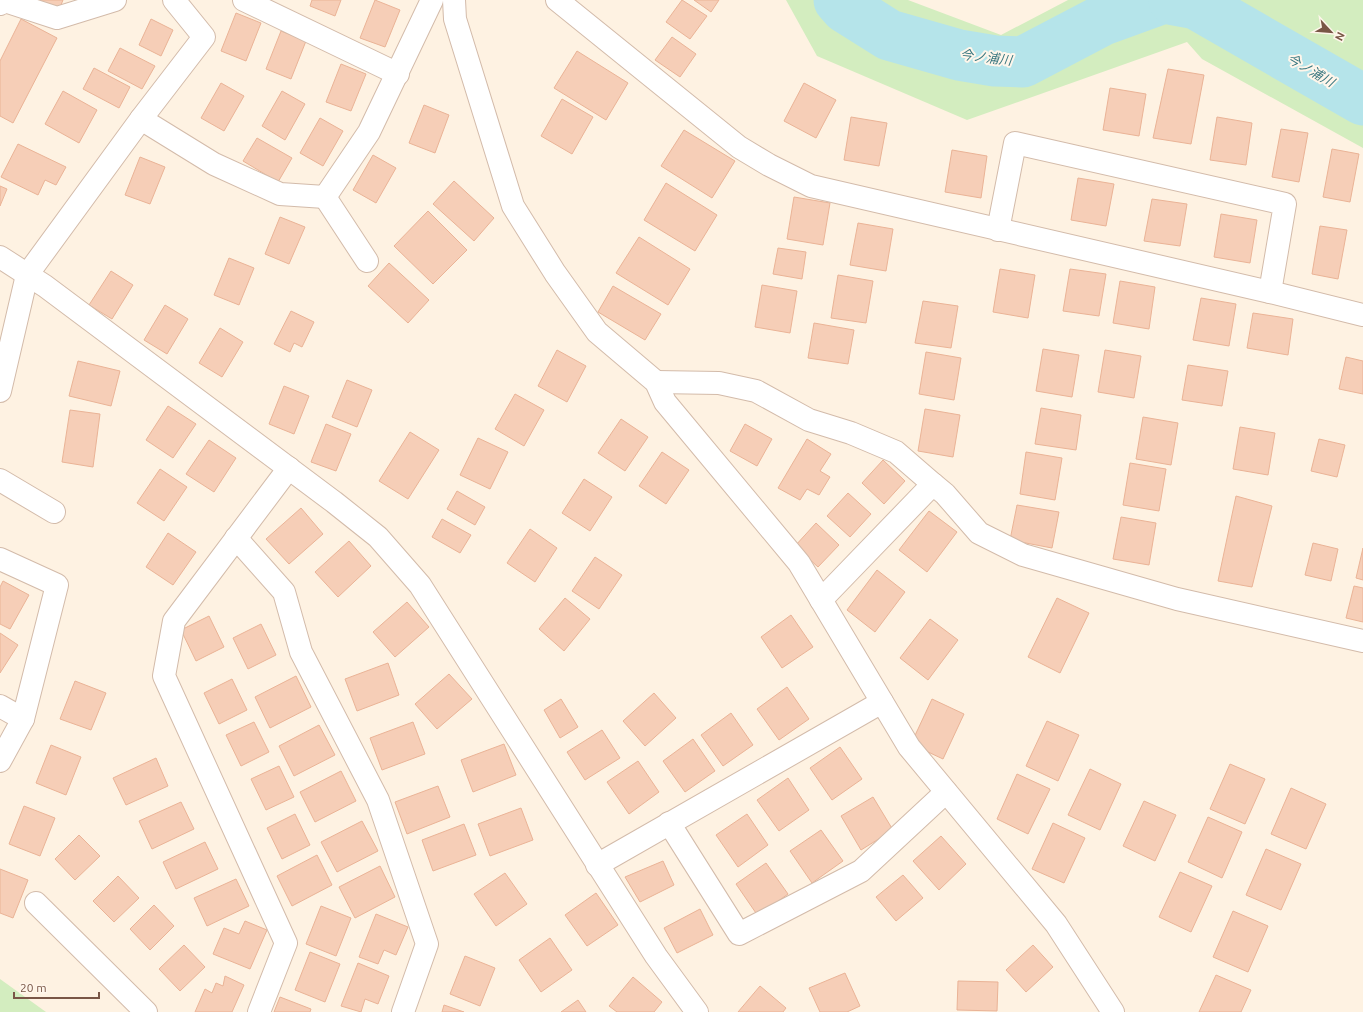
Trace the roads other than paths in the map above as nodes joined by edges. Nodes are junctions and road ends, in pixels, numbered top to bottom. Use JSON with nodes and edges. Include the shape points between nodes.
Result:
{"nodes":[{"id":1,"x":115,"y":0,"type":"edge"},
{"id":2,"x":174,"y":0,"type":"edge"},
{"id":3,"x":244,"y":0,"type":"edge"},
{"id":4,"x":432,"y":0,"type":"edge"},
{"id":5,"x":454,"y":0,"type":"edge"},
{"id":6,"x":558,"y":0,"type":"edge"},
{"id":7,"x":0,"y":4,"type":"edge"},
{"id":8,"x":398,"y":74,"type":"junction"},
{"id":9,"x":142,"y":119,"type":"junction"},
{"id":10,"x":325,"y":197,"type":"junction"},
{"id":11,"x":998,"y":230,"type":"junction"},
{"id":12,"x":0,"y":257,"type":"edge"},
{"id":13,"x":367,"y":262,"type":"dead end"},
{"id":14,"x":27,"y":275,"type":"junction"},
{"id":15,"x":1270,"y":292,"type":"junction"},
{"id":16,"x":1363,"y":315,"type":"edge"},
{"id":17,"x":656,"y":382,"type":"junction"},
{"id":18,"x":0,"y":392,"type":"edge"},
{"id":19,"x":289,"y":468,"type":"junction"},
{"id":20,"x":0,"y":480,"type":"edge"},
{"id":21,"x":933,"y":484,"type":"junction"},
{"id":22,"x":54,"y":512,"type":"dead end"},
{"id":23,"x":236,"y":538,"type":"junction"},
{"id":24,"x":0,"y":559,"type":"edge"},
{"id":25,"x":821,"y":600,"type":"junction"},
{"id":26,"x":1363,"y":641,"type":"edge"},
{"id":27,"x":882,"y":702,"type":"junction"},
{"id":28,"x":0,"y":706,"type":"edge"},
{"id":29,"x":23,"y":719,"type":"junction"},
{"id":30,"x":0,"y":761,"type":"edge"},
{"id":31,"x":946,"y":792,"type":"junction"},
{"id":32,"x":669,"y":823,"type":"junction"},
{"id":33,"x":597,"y":865,"type":"junction"},
{"id":34,"x":36,"y":903,"type":"dead end"},
{"id":35,"x":146,"y":1012,"type":"edge"},
{"id":36,"x":258,"y":1012,"type":"edge"},
{"id":37,"x":402,"y":1012,"type":"edge"},
{"id":38,"x":697,"y":1012,"type":"edge"},
{"id":39,"x":1113,"y":1012,"type":"edge"}],
"edges":[{"from":1,"to":7,"type":"street","via":[[57,18],[2,0]]},
{"from":2,"to":9,"type":"street","via":[[204,37]]},
{"from":3,"to":8,"type":"street"},
{"from":4,"to":8,"type":"street"},
{"from":5,"to":17,"type":"street","via":[[456,19],[513,206],[555,273],[597,332]]},
{"from":6,"to":11,"type":"street","via":[[739,147],[768,165],[811,186]]},
{"from":8,"to":10,"type":"street","via":[[369,132]]},
{"from":9,"to":10,"type":"street","via":[[214,164],[280,194]]},
{"from":9,"to":14,"type":"street"},
{"from":10,"to":13,"type":"street"},
{"from":11,"to":15,"type":"street"},
{"from":11,"to":15,"type":"street","via":[[1015,144],[1285,204]]},
{"from":12,"to":14,"type":"street"},
{"from":14,"to":18,"type":"street"},
{"from":14,"to":19,"type":"street"},
{"from":15,"to":16,"type":"street"},
{"from":17,"to":21,"type":"street","via":[[719,383],[756,391],[809,420],[851,433],[896,452]]},
{"from":17,"to":25,"type":"street","via":[[665,402],[799,563]]},
{"from":19,"to":23,"type":"street"},
{"from":19,"to":33,"type":"street","via":[[378,537],[420,585]]},
{"from":20,"to":22,"type":"street"},
{"from":21,"to":25,"type":"street"},
{"from":21,"to":26,"type":"street","via":[[979,533],[1023,555],[1177,600]]},
{"from":23,"to":36,"type":"street","via":[[174,621],[164,676],[286,943]]},
{"from":23,"to":37,"type":"street","via":[[284,592],[300,652],[378,800],[427,944]]},
{"from":24,"to":29,"type":"street","via":[[57,585]]},
{"from":25,"to":27,"type":"street"},
{"from":27,"to":31,"type":"street","via":[[909,746]]},
{"from":27,"to":32,"type":"street"},
{"from":28,"to":29,"type":"street"},
{"from":29,"to":30,"type":"street"},
{"from":31,"to":32,"type":"street","via":[[860,871],[739,934]]},
{"from":31,"to":39,"type":"street","via":[[1056,924]]},
{"from":32,"to":33,"type":"street"},
{"from":33,"to":38,"type":"street","via":[[656,956]]},
{"from":34,"to":35,"type":"street"}]}
